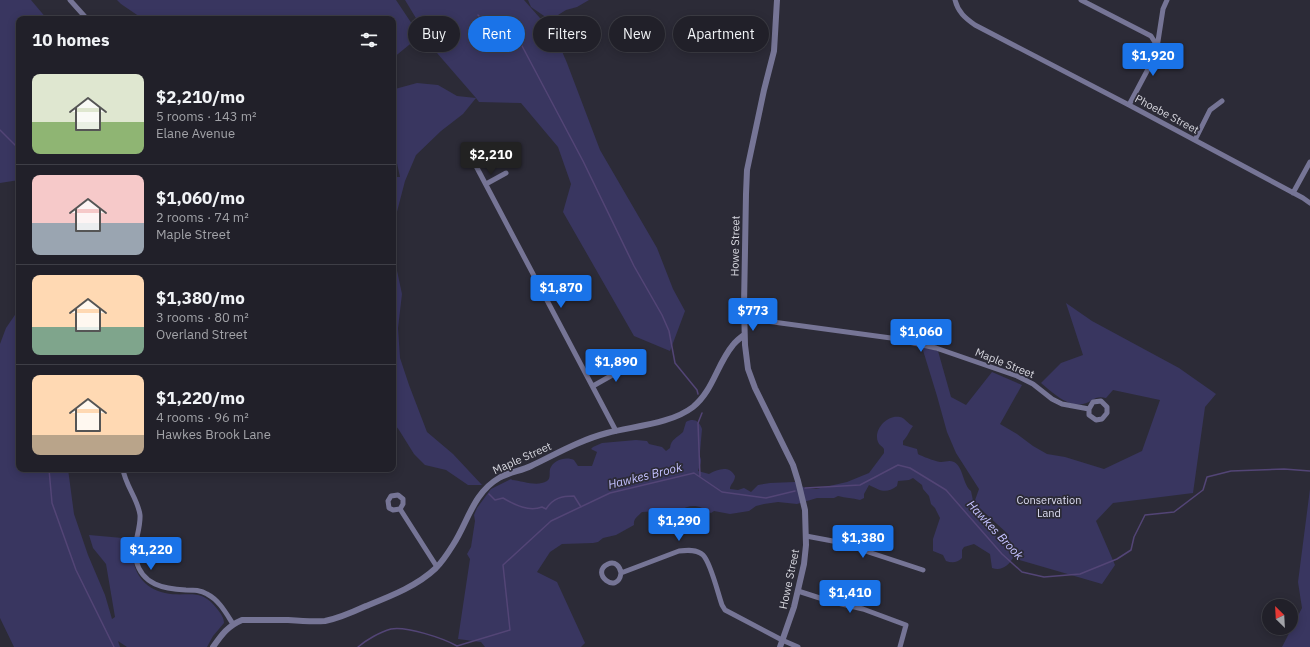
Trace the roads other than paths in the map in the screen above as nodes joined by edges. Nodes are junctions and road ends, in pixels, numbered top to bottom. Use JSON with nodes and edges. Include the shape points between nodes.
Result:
{"nodes":[{"id":1,"x":70,"y":0,"type":"edge"},
{"id":2,"x":777,"y":0,"type":"edge"},
{"id":3,"x":955,"y":0,"type":"edge"},
{"id":4,"x":1081,"y":0,"type":"edge"},
{"id":5,"x":1168,"y":0,"type":"edge"},
{"id":6,"x":85,"y":16,"type":"edge"},
{"id":7,"x":1157,"y":45,"type":"junction"},
{"id":8,"x":1222,"y":102,"type":"dead end"},
{"id":9,"x":1129,"y":105,"type":"junction"},
{"id":10,"x":1195,"y":140,"type":"junction"},
{"id":11,"x":1310,"y":162,"type":"edge"},
{"id":12,"x":476,"y":166,"type":"dead end"},
{"id":13,"x":506,"y":173,"type":"dead end"},
{"id":14,"x":486,"y":184,"type":"junction"},
{"id":15,"x":1293,"y":193,"type":"junction"},
{"id":16,"x":1310,"y":204,"type":"edge"},
{"id":17,"x":744,"y":318,"type":"junction"},
{"id":18,"x":744,"y":335,"type":"junction"},
{"id":19,"x":630,"y":365,"type":"dead end"},
{"id":20,"x":593,"y":386,"type":"junction"},
{"id":21,"x":1088,"y":409,"type":"dead end"},
{"id":22,"x":616,"y":431,"type":"junction"},
{"id":23,"x":124,"y":472,"type":"edge"},
{"id":24,"x":400,"y":509,"type":"dead end"},
{"id":25,"x":806,"y":536,"type":"junction"},
{"id":26,"x":437,"y":567,"type":"junction"},
{"id":27,"x":924,"y":570,"type":"dead end"},
{"id":28,"x":622,"y":573,"type":"dead end"},
{"id":29,"x":798,"y":591,"type":"junction"},
{"id":30,"x":233,"y":624,"type":"junction"},
{"id":31,"x":782,"y":640,"type":"junction"},
{"id":32,"x":213,"y":647,"type":"edge"},
{"id":33,"x":780,"y":647,"type":"edge"},
{"id":34,"x":798,"y":647,"type":"edge"},
{"id":35,"x":900,"y":647,"type":"edge"}],
"edges":[{"from":1,"to":6,"type":"street"},
{"from":2,"to":17,"type":"street","name":"Howe Street","via":[[774,51],[747,170]]},
{"from":3,"to":9,"type":"street","name":"Phoebe Street","via":[[964,18],[975,26]]},
{"from":4,"to":7,"type":"street","via":[[1151,36]]},
{"from":5,"to":7,"type":"street","via":[[1163,9]]},
{"from":7,"to":9,"type":"street","via":[[1156,54]]},
{"from":8,"to":10,"type":"street","via":[[1210,110]]},
{"from":9,"to":10,"type":"street","name":"Phoebe Street"},
{"from":10,"to":15,"type":"street","name":"Phoebe Street"},
{"from":11,"to":15,"type":"street"},
{"from":12,"to":14,"type":"street"},
{"from":13,"to":14,"type":"street"},
{"from":14,"to":20,"type":"street"},
{"from":15,"to":16,"type":"street","name":"Phoebe Street"},
{"from":17,"to":18,"type":"street","name":"Howe Street"},
{"from":17,"to":21,"type":"street","name":"Maple Street","via":[[891,338],[936,348],[1017,376],[1062,404]]},
{"from":18,"to":22,"type":"street","name":"Maple Street","via":[[733,344],[711,386],[692,407],[682,414],[663,420]]},
{"from":18,"to":25,"type":"street","name":"Howe Street","via":[[748,369],[752,380],[798,481]]},
{"from":19,"to":20,"type":"street"},
{"from":20,"to":22,"type":"street"},
{"from":22,"to":26,"type":"street","name":"Maple Street","via":[[584,440],[492,482],[477,498],[459,536]]},
{"from":23,"to":30,"type":"street","via":[[140,515],[135,553],[141,573],[150,583],[157,586],[206,593],[221,606]]},
{"from":24,"to":26,"type":"street"},
{"from":25,"to":27,"type":"street","via":[[838,542]]},
{"from":25,"to":29,"type":"street","name":"Howe Street","via":[[804,564]]},
{"from":26,"to":30,"type":"street","name":"Maple Street","via":[[404,590],[341,616],[315,621],[242,620]]},
{"from":28,"to":31,"type":"street","via":[[679,551],[688,549],[698,552],[704,556],[711,570],[726,610]]},
{"from":29,"to":31,"type":"street","name":"Howe Street"},
{"from":29,"to":35,"type":"street","via":[[906,625]]},
{"from":30,"to":32,"type":"street"},
{"from":31,"to":33,"type":"street","name":"Howe Street"},
{"from":31,"to":34,"type":"street"}]}
